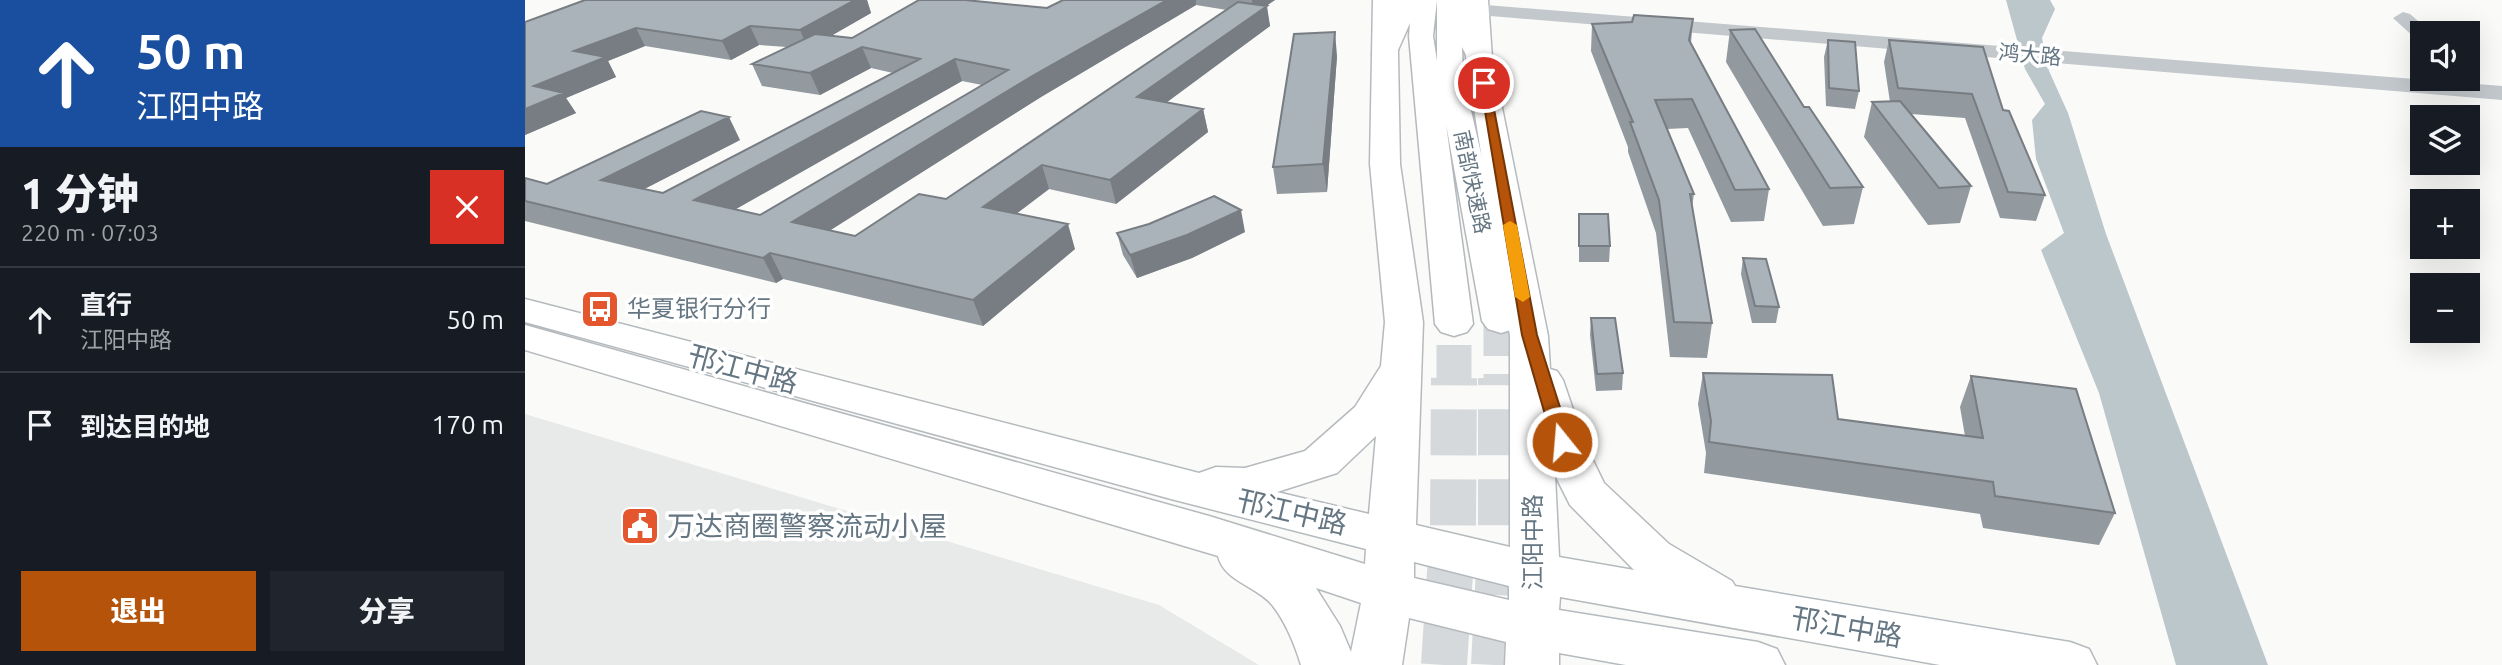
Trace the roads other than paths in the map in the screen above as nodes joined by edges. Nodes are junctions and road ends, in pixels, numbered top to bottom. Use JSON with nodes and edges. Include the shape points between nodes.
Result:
{"nodes":[{"id":1,"x":1385,"y":0,"type":"edge"},
{"id":2,"x":1408,"y":0,"type":"edge"},
{"id":3,"x":1425,"y":0,"type":"edge"},
{"id":4,"x":1464,"y":2,"type":"edge"},
{"id":5,"x":2403,"y":18,"type":"dead end"},
{"id":6,"x":2410,"y":24,"type":"edge"},
{"id":7,"x":1385,"y":54,"type":"junction"},
{"id":8,"x":2480,"y":82,"type":"edge"},
{"id":9,"x":2496,"y":92,"type":"edge"},
{"id":10,"x":525,"y":310,"type":"edge"},
{"id":11,"x":1454,"y":324,"type":"tunnel mouth"},
{"id":12,"x":1515,"y":328,"type":"junction"},
{"id":13,"x":525,"y":337,"type":"edge"},
{"id":14,"x":1402,"y":366,"type":"junction"},
{"id":15,"x":1171,"y":483,"type":"junction"},
{"id":16,"x":1209,"y":534,"type":"junction"},
{"id":17,"x":1392,"y":535,"type":"junction"},
{"id":18,"x":1535,"y":573,"type":"junction"},
{"id":19,"x":1388,"y":592,"type":"junction"},
{"id":20,"x":1734,"y":607,"type":"junction"},
{"id":21,"x":1532,"y":646,"type":"edge"},
{"id":22,"x":1328,"y":665,"type":"edge"},
{"id":23,"x":1375,"y":665,"type":"edge"},
{"id":24,"x":1758,"y":665,"type":"edge"},
{"id":25,"x":2070,"y":665,"type":"edge"}],
"edges":[{"from":1,"to":7,"type":"main road"},
{"from":2,"to":7,"type":"main road"},
{"from":3,"to":11,"type":"main road","name":"南部快速路","via":[[1422,36]]},
{"from":4,"to":9,"type":"street","name":"鸿大路"},
{"from":4,"to":12,"type":"main road","name":"江阳中路","via":[[1479,58]]},
{"from":4,"to":12,"type":"main road","name":"南部快速路","via":[[1450,76]]},
{"from":5,"to":6,"type":"street"},
{"from":7,"to":14,"type":"main road","via":[[1385,164],[1404,322]]},
{"from":8,"to":9,"type":"street"},
{"from":10,"to":15,"type":"main road","name":"邗江中路"},
{"from":12,"to":18,"type":"main road","name":"江阳中路"},
{"from":12,"to":20,"type":"main road","via":[[1586,493],[1652,557]]},
{"from":13,"to":16,"type":"main road","name":"邗江中路"},
{"from":14,"to":15,"type":"main road","via":[[1370,417],[1321,461],[1245,485]]},
{"from":14,"to":17,"type":"main road"},
{"from":15,"to":17,"type":"main road","name":"邗江中路"},
{"from":16,"to":19,"type":"main road","name":"邗江中路"},
{"from":16,"to":22,"type":"main road","via":[[1290,590],[1321,642]]},
{"from":17,"to":18,"type":"main road","name":"邗江中路"},
{"from":17,"to":19,"type":"main road"},
{"from":18,"to":20,"type":"main road","name":"邗江中路"},
{"from":18,"to":21,"type":"main road","name":"江阳中路"},
{"from":19,"to":21,"type":"main road","name":"邗江中路"},
{"from":19,"to":23,"type":"main road"},
{"from":20,"to":25,"type":"main road","name":"邗江中路"},
{"from":21,"to":24,"type":"main road","name":"邗江中路"}]}
